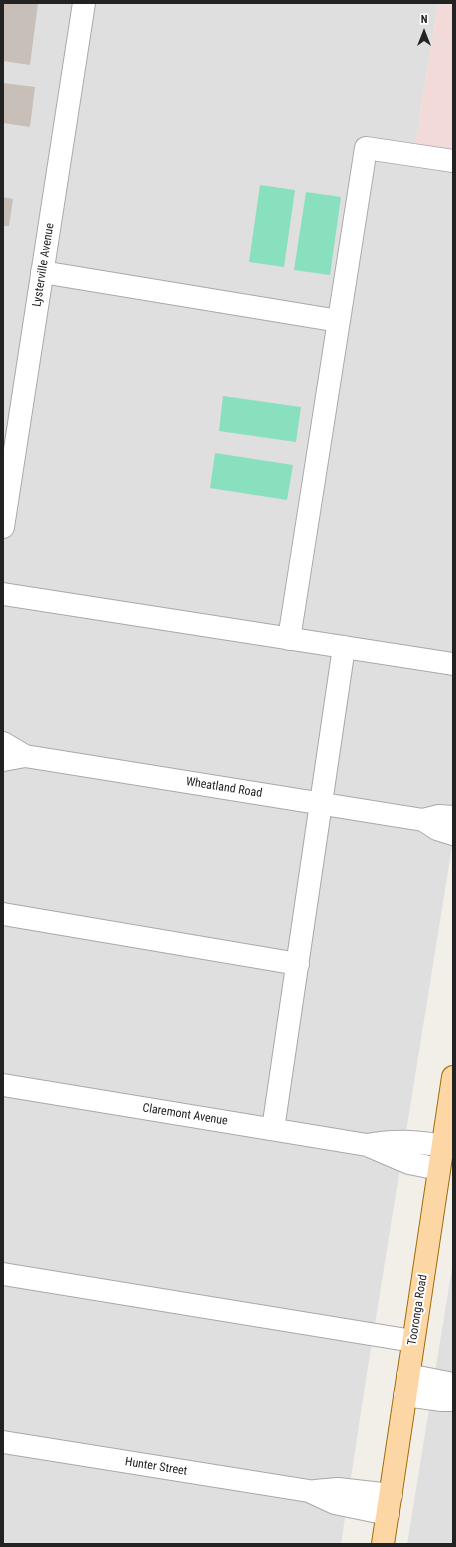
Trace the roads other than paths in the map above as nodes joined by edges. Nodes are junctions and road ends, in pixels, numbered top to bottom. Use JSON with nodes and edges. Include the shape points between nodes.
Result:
{"nodes":[{"id":1,"x":84,"y":3,"type":"edge"},
{"id":2,"x":453,"y":161,"type":"edge"},
{"id":3,"x":42,"y":272,"type":"junction"},
{"id":4,"x":339,"y":321,"type":"junction"},
{"id":5,"x":3,"y":527,"type":"edge"},
{"id":6,"x":3,"y":594,"type":"edge"},
{"id":7,"x":289,"y":639,"type":"junction"},
{"id":8,"x":344,"y":647,"type":"junction"},
{"id":9,"x":453,"y":664,"type":"edge"},
{"id":10,"x":3,"y":743,"type":"edge"},
{"id":11,"x":25,"y":756,"type":"junction"},
{"id":12,"x":3,"y":760,"type":"edge"},
{"id":13,"x":321,"y":804,"type":"junction"},
{"id":14,"x":453,"y":817,"type":"edge"},
{"id":15,"x":423,"y":820,"type":"junction"},
{"id":16,"x":453,"y":834,"type":"edge"},
{"id":17,"x":3,"y":914,"type":"edge"},
{"id":18,"x":298,"y":964,"type":"junction"},
{"id":19,"x":453,"y":1077,"type":"edge"},
{"id":20,"x":3,"y":1085,"type":"edge"},
{"id":21,"x":273,"y":1129,"type":"junction"},
{"id":22,"x":367,"y":1145,"type":"junction"},
{"id":23,"x":443,"y":1146,"type":"junction"},
{"id":24,"x":439,"y":1169,"type":"junction"},
{"id":25,"x":3,"y":1274,"type":"edge"},
{"id":26,"x":413,"y":1341,"type":"junction"},
{"id":27,"x":453,"y":1384,"type":"edge"},
{"id":28,"x":407,"y":1385,"type":"junction"},
{"id":29,"x":453,"y":1400,"type":"edge"},
{"id":30,"x":3,"y":1442,"type":"edge"},
{"id":31,"x":389,"y":1505,"type":"junction"},
{"id":32,"x":383,"y":1544,"type":"edge"}],
"edges":[{"from":1,"to":3,"type":"street","name":"Lysterville Avenue"},
{"from":2,"to":4,"type":"street","via":[[366,148]]},
{"from":3,"to":4,"type":"street"},
{"from":3,"to":5,"type":"street","name":"Lysterville Avenue"},
{"from":4,"to":7,"type":"street"},
{"from":6,"to":7,"type":"street"},
{"from":7,"to":8,"type":"street"},
{"from":8,"to":9,"type":"street"},
{"from":8,"to":13,"type":"street"},
{"from":10,"to":11,"type":"street","name":"Wheatland Road"},
{"from":11,"to":12,"type":"street","name":"Wheatland Road"},
{"from":11,"to":13,"type":"street","name":"Wheatland Road"},
{"from":13,"to":15,"type":"street","name":"Wheatland Road"},
{"from":13,"to":18,"type":"street"},
{"from":14,"to":15,"type":"street","name":"Wheatland Road","via":[[439,816]]},
{"from":15,"to":16,"type":"street","name":"Wheatland Road","via":[[437,830]]},
{"from":17,"to":18,"type":"street"},
{"from":18,"to":21,"type":"street"},
{"from":19,"to":23,"type":"main road","name":"Tooronga Road"},
{"from":20,"to":21,"type":"street","name":"Claremont Avenue"},
{"from":21,"to":22,"type":"street","name":"Claremont Avenue"},
{"from":22,"to":23,"type":"street","name":"Claremont Avenue","via":[[412,1141]]},
{"from":22,"to":24,"type":"street","name":"Claremont Avenue","via":[[409,1163]]},
{"from":23,"to":24,"type":"main road","name":"Tooronga Road"},
{"from":24,"to":26,"type":"main road","name":"Tooronga Road"},
{"from":25,"to":26,"type":"street"},
{"from":26,"to":28,"type":"main road","name":"Tooronga Road"},
{"from":27,"to":28,"type":"street"},
{"from":28,"to":29,"type":"street","via":[[442,1400]]},
{"from":28,"to":31,"type":"main road","name":"Tooronga Road"},
{"from":30,"to":31,"type":"street","name":"Hunter Street","via":[[310,1491],[335,1503]]},
{"from":31,"to":32,"type":"main road","name":"Tooronga Road"}]}
